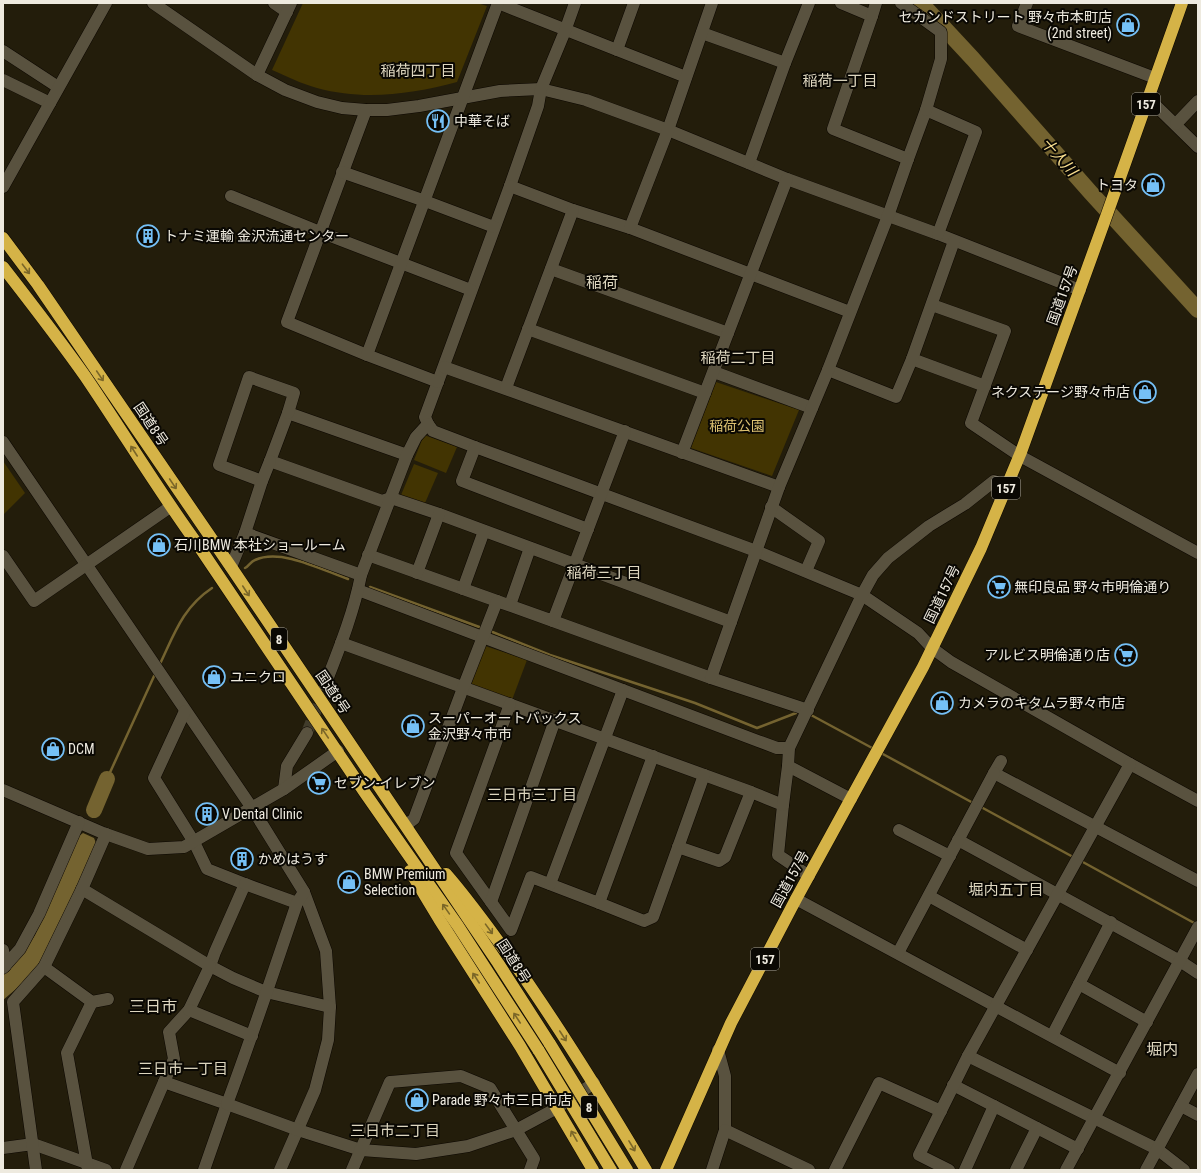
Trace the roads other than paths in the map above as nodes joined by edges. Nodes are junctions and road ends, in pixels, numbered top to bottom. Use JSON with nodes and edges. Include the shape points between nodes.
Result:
{"nodes":[{"id":1,"x":106,"y":3,"type":"edge"},
{"id":2,"x":153,"y":3,"type":"edge"},
{"id":3,"x":274,"y":3,"type":"edge"},
{"id":4,"x":498,"y":3,"type":"edge"},
{"id":5,"x":575,"y":3,"type":"edge"},
{"id":6,"x":634,"y":3,"type":"edge"},
{"id":7,"x":712,"y":3,"type":"edge"},
{"id":8,"x":809,"y":3,"type":"edge"},
{"id":9,"x":841,"y":3,"type":"edge"},
{"id":10,"x":876,"y":3,"type":"edge"},
{"id":11,"x":901,"y":3,"type":"edge"},
{"id":12,"x":1027,"y":3,"type":"edge"},
{"id":13,"x":1182,"y":3,"type":"edge"},
{"id":14,"x":172,"y":8,"type":"edge"},
{"id":15,"x":289,"y":8,"type":"edge"},
{"id":16,"x":872,"y":16,"type":"junction"},
{"id":17,"x":565,"y":30,"type":"junction"},
{"id":18,"x":702,"y":33,"type":"junction"},
{"id":19,"x":617,"y":50,"type":"junction"},
{"id":20,"x":3,"y":51,"type":"edge"},
{"id":21,"x":785,"y":62,"type":"junction"},
{"id":22,"x":257,"y":75,"type":"junction"},
{"id":23,"x":686,"y":77,"type":"junction"},
{"id":24,"x":1155,"y":78,"type":"junction"},
{"id":25,"x":3,"y":80,"type":"edge"},
{"id":26,"x":58,"y":87,"type":"junction"},
{"id":27,"x":541,"y":89,"type":"junction"},
{"id":28,"x":462,"y":97,"type":"junction"},
{"id":29,"x":1148,"y":98,"type":"junction"},
{"id":30,"x":1198,"y":101,"type":"edge"},
{"id":31,"x":50,"y":103,"type":"junction"},
{"id":32,"x":366,"y":110,"type":"junction"},
{"id":33,"x":926,"y":110,"type":"junction"},
{"id":34,"x":1176,"y":124,"type":"junction"},
{"id":35,"x":668,"y":130,"type":"junction"},
{"id":36,"x":1198,"y":147,"type":"edge"},
{"id":37,"x":908,"y":159,"type":"junction"},
{"id":38,"x":749,"y":163,"type":"junction"},
{"id":39,"x":342,"y":172,"type":"junction"},
{"id":40,"x":787,"y":179,"type":"junction"},
{"id":41,"x":510,"y":186,"type":"junction"},
{"id":42,"x":3,"y":187,"type":"edge"},
{"id":43,"x":231,"y":196,"type":"dead end"},
{"id":44,"x":425,"y":201,"type":"junction"},
{"id":45,"x":573,"y":210,"type":"junction"},
{"id":46,"x":888,"y":216,"type":"junction"},
{"id":47,"x":494,"y":227,"type":"junction"},
{"id":48,"x":630,"y":228,"type":"junction"},
{"id":49,"x":320,"y":232,"type":"junction"},
{"id":50,"x":938,"y":234,"type":"junction"},
{"id":51,"x":3,"y":238,"type":"edge"},
{"id":52,"x":954,"y":241,"type":"junction"},
{"id":53,"x":402,"y":264,"type":"junction"},
{"id":54,"x":3,"y":267,"type":"edge"},
{"id":55,"x":551,"y":268,"type":"junction"},
{"id":56,"x":751,"y":275,"type":"junction"},
{"id":57,"x":471,"y":290,"type":"junction"},
{"id":58,"x":1080,"y":290,"type":"junction"},
{"id":59,"x":932,"y":305,"type":"junction"},
{"id":60,"x":850,"y":312,"type":"junction"},
{"id":61,"x":528,"y":329,"type":"junction"},
{"id":62,"x":728,"y":333,"type":"junction"},
{"id":63,"x":368,"y":355,"type":"junction"},
{"id":64,"x":912,"y":359,"type":"junction"},
{"id":65,"x":444,"y":366,"type":"junction"},
{"id":66,"x":828,"y":370,"type":"junction"},
{"id":67,"x":714,"y":372,"type":"junction"},
{"id":68,"x":438,"y":382,"type":"junction"},
{"id":69,"x":984,"y":386,"type":"junction"},
{"id":70,"x":506,"y":388,"type":"junction"},
{"id":71,"x":705,"y":393,"type":"junction"},
{"id":72,"x":812,"y":408,"type":"junction"},
{"id":73,"x":288,"y":413,"type":"junction"},
{"id":74,"x":428,"y":424,"type":"junction"},
{"id":75,"x":625,"y":431,"type":"junction"},
{"id":76,"x":3,"y":442,"type":"edge"},
{"id":77,"x":475,"y":447,"type":"junction"},
{"id":78,"x":682,"y":453,"type":"junction"},
{"id":79,"x":407,"y":455,"type":"junction"},
{"id":80,"x":1020,"y":456,"type":"junction"},
{"id":81,"x":270,"y":461,"type":"junction"},
{"id":82,"x":262,"y":481,"type":"junction"},
{"id":83,"x":1007,"y":486,"type":"junction"},
{"id":84,"x":779,"y":487,"type":"junction"},
{"id":85,"x":602,"y":494,"type":"junction"},
{"id":86,"x":391,"y":498,"type":"junction"},
{"id":87,"x":170,"y":507,"type":"junction"},
{"id":88,"x":771,"y":507,"type":"junction"},
{"id":89,"x":439,"y":514,"type":"junction"},
{"id":90,"x":588,"y":529,"type":"junction"},
{"id":91,"x":484,"y":530,"type":"junction"},
{"id":92,"x":245,"y":533,"type":"junction"},
{"id":93,"x":530,"y":548,"type":"junction"},
{"id":94,"x":756,"y":551,"type":"junction"},
{"id":95,"x":1198,"y":553,"type":"edge"},
{"id":96,"x":368,"y":555,"type":"junction"},
{"id":97,"x":3,"y":556,"type":"edge"},
{"id":98,"x":576,"y":564,"type":"junction"},
{"id":99,"x":86,"y":565,"type":"junction"},
{"id":100,"x":231,"y":567,"type":"junction"},
{"id":101,"x":806,"y":571,"type":"junction"},
{"id":102,"x":417,"y":573,"type":"junction"},
{"id":103,"x":361,"y":575,"type":"junction"},
{"id":104,"x":463,"y":589,"type":"junction"},
{"id":105,"x":358,"y":590,"type":"junction"},
{"id":106,"x":862,"y":595,"type":"junction"},
{"id":107,"x":497,"y":601,"type":"junction"},
{"id":108,"x":510,"y":605,"type":"junction"},
{"id":109,"x":553,"y":621,"type":"junction"},
{"id":110,"x":731,"y":622,"type":"junction"},
{"id":111,"x":483,"y":636,"type":"junction"},
{"id":112,"x":341,"y":644,"type":"junction"},
{"id":113,"x":932,"y":648,"type":"junction"},
{"id":114,"x":711,"y":678,"type":"junction"},
{"id":115,"x":325,"y":685,"type":"tunnel mouth"},
{"id":116,"x":463,"y":688,"type":"junction"},
{"id":117,"x":623,"y":690,"type":"junction"},
{"id":118,"x":510,"y":704,"type":"junction"},
{"id":119,"x":808,"y":710,"type":"junction"},
{"id":120,"x":186,"y":711,"type":"junction"},
{"id":121,"x":555,"y":720,"type":"junction"},
{"id":122,"x":307,"y":733,"type":"tunnel mouth"},
{"id":123,"x":605,"y":738,"type":"junction"},
{"id":124,"x":789,"y":748,"type":"junction"},
{"id":125,"x":338,"y":751,"type":"junction"},
{"id":126,"x":653,"y":756,"type":"junction"},
{"id":127,"x":1001,"y":761,"type":"dead end"},
{"id":128,"x":1130,"y":764,"type":"junction"},
{"id":129,"x":788,"y":766,"type":"junction"},
{"id":130,"x":994,"y":772,"type":"junction"},
{"id":131,"x":704,"y":775,"type":"junction"},
{"id":132,"x":284,"y":789,"type":"junction"},
{"id":133,"x":3,"y":790,"type":"edge"},
{"id":134,"x":751,"y":792,"type":"junction"},
{"id":135,"x":365,"y":793,"type":"junction"},
{"id":136,"x":851,"y":799,"type":"junction"},
{"id":137,"x":1198,"y":801,"type":"edge"},
{"id":138,"x":783,"y":805,"type":"junction"},
{"id":139,"x":252,"y":808,"type":"junction"},
{"id":140,"x":81,"y":823,"type":"junction"},
{"id":141,"x":1096,"y":827,"type":"junction"},
{"id":142,"x":408,"y":830,"type":"junction"},
{"id":143,"x":899,"y":830,"type":"dead end"},
{"id":144,"x":104,"y":834,"type":"junction"},
{"id":145,"x":958,"y":840,"type":"junction"},
{"id":146,"x":194,"y":842,"type":"junction"},
{"id":147,"x":678,"y":847,"type":"junction"},
{"id":148,"x":950,"y":856,"type":"junction"},
{"id":149,"x":810,"y":876,"type":"junction"},
{"id":150,"x":1198,"y":881,"type":"edge"},
{"id":151,"x":245,"y":884,"type":"junction"},
{"id":152,"x":550,"y":884,"type":"junction"},
{"id":153,"x":82,"y":889,"type":"junction"},
{"id":154,"x":304,"y":892,"type":"junction"},
{"id":155,"x":1058,"y":894,"type":"junction"},
{"id":156,"x":929,"y":896,"type":"junction"},
{"id":157,"x":796,"y":899,"type":"junction"},
{"id":158,"x":491,"y":902,"type":"junction"},
{"id":159,"x":297,"y":903,"type":"junction"},
{"id":160,"x":599,"y":903,"type":"junction"},
{"id":161,"x":1111,"y":922,"type":"junction"},
{"id":162,"x":1198,"y":928,"type":"edge"},
{"id":163,"x":3,"y":950,"type":"edge"},
{"id":164,"x":1027,"y":950,"type":"junction"},
{"id":165,"x":898,"y":953,"type":"junction"},
{"id":166,"x":1180,"y":961,"type":"junction"},
{"id":167,"x":210,"y":966,"type":"junction"},
{"id":168,"x":4,"y":967,"type":"edge"},
{"id":169,"x":44,"y":967,"type":"junction"},
{"id":170,"x":1198,"y":973,"type":"edge"},
{"id":171,"x":1079,"y":984,"type":"junction"},
{"id":172,"x":266,"y":992,"type":"junction"},
{"id":173,"x":108,"y":999,"type":"dead end"},
{"id":174,"x":92,"y":1002,"type":"junction"},
{"id":175,"x":996,"y":1006,"type":"junction"},
{"id":176,"x":330,"y":1007,"type":"junction"},
{"id":177,"x":189,"y":1010,"type":"junction"},
{"id":178,"x":1147,"y":1022,"type":"junction"},
{"id":179,"x":252,"y":1036,"type":"junction"},
{"id":180,"x":1052,"y":1036,"type":"junction"},
{"id":181,"x":718,"y":1050,"type":"junction"},
{"id":182,"x":968,"y":1056,"type":"junction"},
{"id":183,"x":1120,"y":1072,"type":"junction"},
{"id":184,"x":1198,"y":1074,"type":"edge"},
{"id":185,"x":164,"y":1082,"type":"junction"},
{"id":186,"x":594,"y":1083,"type":"junction"},
{"id":187,"x":953,"y":1086,"type":"junction"},
{"id":188,"x":227,"y":1104,"type":"junction"},
{"id":189,"x":994,"y":1106,"type":"junction"},
{"id":190,"x":1181,"y":1106,"type":"junction"},
{"id":191,"x":557,"y":1108,"type":"junction"},
{"id":192,"x":941,"y":1111,"type":"junction"},
{"id":193,"x":1198,"y":1115,"type":"edge"},
{"id":194,"x":1094,"y":1118,"type":"junction"},
{"id":195,"x":1037,"y":1128,"type":"junction"},
{"id":196,"x":298,"y":1130,"type":"junction"},
{"id":197,"x":516,"y":1130,"type":"junction"},
{"id":198,"x":726,"y":1130,"type":"junction"},
{"id":199,"x":32,"y":1144,"type":"junction"},
{"id":200,"x":3,"y":1148,"type":"edge"},
{"id":201,"x":1078,"y":1149,"type":"junction"},
{"id":202,"x":1158,"y":1149,"type":"junction"},
{"id":203,"x":361,"y":1150,"type":"junction"},
{"id":204,"x":87,"y":1166,"type":"edge"},
{"id":205,"x":36,"y":1170,"type":"edge"},
{"id":206,"x":106,"y":1170,"type":"edge"},
{"id":207,"x":126,"y":1170,"type":"edge"},
{"id":208,"x":204,"y":1170,"type":"edge"},
{"id":209,"x":280,"y":1170,"type":"edge"},
{"id":210,"x":352,"y":1170,"type":"edge"},
{"id":211,"x":530,"y":1170,"type":"edge"},
{"id":212,"x":593,"y":1170,"type":"edge"},
{"id":213,"x":611,"y":1170,"type":"edge"},
{"id":214,"x":627,"y":1170,"type":"edge"},
{"id":215,"x":646,"y":1170,"type":"edge"},
{"id":216,"x":666,"y":1170,"type":"edge"},
{"id":217,"x":712,"y":1170,"type":"edge"},
{"id":218,"x":809,"y":1170,"type":"edge"},
{"id":219,"x":835,"y":1170,"type":"edge"},
{"id":220,"x":949,"y":1170,"type":"edge"},
{"id":221,"x":965,"y":1170,"type":"edge"},
{"id":222,"x":1016,"y":1170,"type":"edge"},
{"id":223,"x":1066,"y":1170,"type":"edge"},
{"id":224,"x":1146,"y":1170,"type":"edge"},
{"id":225,"x":1184,"y":1170,"type":"edge"}],
"edges":[{"from":1,"to":26,"type":"street"},
{"from":2,"to":14,"type":"street"},
{"from":3,"to":15,"type":"street"},
{"from":4,"to":17,"type":"street"},
{"from":4,"to":28,"type":"street"},
{"from":5,"to":17,"type":"street"},
{"from":6,"to":19,"type":"street"},
{"from":7,"to":18,"type":"street"},
{"from":8,"to":21,"type":"street"},
{"from":9,"to":16,"type":"street"},
{"from":10,"to":16,"type":"street"},
{"from":11,"to":33,"type":"street","via":[[941,32],[941,59]]},
{"from":12,"to":24,"type":"street","via":[[1018,26]]},
{"from":13,"to":24,"type":"highway","name":"国道157号","number":"157"},
{"from":14,"to":22,"type":"street"},
{"from":15,"to":22,"type":"street"},
{"from":16,"to":37,"type":"street","via":[[833,128]]},
{"from":17,"to":19,"type":"street"},
{"from":17,"to":27,"type":"street"},
{"from":18,"to":21,"type":"street"},
{"from":18,"to":23,"type":"street"},
{"from":19,"to":23,"type":"street"},
{"from":20,"to":26,"type":"street"},
{"from":21,"to":38,"type":"street"},
{"from":22,"to":32,"type":"street","via":[[285,90],[317,102]]},
{"from":23,"to":35,"type":"street"},
{"from":24,"to":29,"type":"highway","name":"国道157号","number":"157"},
{"from":25,"to":31,"type":"street"},
{"from":26,"to":31,"type":"street"},
{"from":27,"to":28,"type":"street","via":[[500,91]]},
{"from":27,"to":35,"type":"street","via":[[586,100]]},
{"from":27,"to":41,"type":"street","via":[[538,106]]},
{"from":28,"to":32,"type":"street","via":[[419,106]]},
{"from":28,"to":44,"type":"street"},
{"from":29,"to":34,"type":"street"},
{"from":29,"to":58,"type":"highway","name":"国道157号","number":"157"},
{"from":30,"to":34,"type":"street"},
{"from":31,"to":42,"type":"street"},
{"from":32,"to":39,"type":"street"},
{"from":33,"to":37,"type":"street"},
{"from":33,"to":50,"type":"street","via":[[976,132]]},
{"from":34,"to":36,"type":"street"},
{"from":35,"to":38,"type":"street"},
{"from":35,"to":48,"type":"street"},
{"from":37,"to":46,"type":"street"},
{"from":38,"to":40,"type":"street"},
{"from":39,"to":44,"type":"street"},
{"from":39,"to":49,"type":"street"},
{"from":40,"to":46,"type":"street"},
{"from":40,"to":56,"type":"street"},
{"from":41,"to":45,"type":"street"},
{"from":41,"to":47,"type":"street"},
{"from":43,"to":49,"type":"street"},
{"from":44,"to":47,"type":"street"},
{"from":44,"to":53,"type":"street"},
{"from":45,"to":48,"type":"street"},
{"from":45,"to":55,"type":"street"},
{"from":46,"to":50,"type":"street"},
{"from":46,"to":60,"type":"street"},
{"from":47,"to":57,"type":"street"},
{"from":48,"to":56,"type":"street"},
{"from":49,"to":53,"type":"street"},
{"from":49,"to":63,"type":"street","via":[[287,322]]},
{"from":50,"to":52,"type":"street"},
{"from":51,"to":100,"type":"highway","name":"国道8号","number":"8","one_way":true},
{"from":52,"to":58,"type":"street"},
{"from":52,"to":59,"type":"street"},
{"from":53,"to":57,"type":"street"},
{"from":53,"to":63,"type":"street"},
{"from":87,"to":54,"type":"highway","name":"国道8号","number":"8","one_way":true,"via":[[81,370]]},
{"from":55,"to":61,"type":"street"},
{"from":55,"to":62,"type":"street"},
{"from":56,"to":60,"type":"street"},
{"from":56,"to":62,"type":"street"},
{"from":57,"to":65,"type":"street"},
{"from":58,"to":80,"type":"highway","name":"国道157号","number":"157"},
{"from":59,"to":64,"type":"street"},
{"from":59,"to":69,"type":"street","via":[[1005,331]]},
{"from":60,"to":66,"type":"street"},
{"from":61,"to":70,"type":"street"},
{"from":61,"to":71,"type":"street"},
{"from":62,"to":67,"type":"street"},
{"from":63,"to":68,"type":"street"},
{"from":64,"to":66,"type":"street","via":[[896,397]]},
{"from":64,"to":69,"type":"street"},
{"from":65,"to":68,"type":"street"},
{"from":65,"to":70,"type":"street"},
{"from":66,"to":72,"type":"street"},
{"from":67,"to":71,"type":"street"},
{"from":67,"to":72,"type":"street"},
{"from":68,"to":74,"type":"street","via":[[425,417]]},
{"from":69,"to":80,"type":"street","via":[[971,423]]},
{"from":70,"to":75,"type":"street"},
{"from":71,"to":78,"type":"street"},
{"from":72,"to":84,"type":"street"},
{"from":73,"to":79,"type":"street"},
{"from":73,"to":81,"type":"street"},
{"from":73,"to":82,"type":"street","via":[[294,393],[249,377],[219,465]]},
{"from":74,"to":77,"type":"street","via":[[433,431]]},
{"from":74,"to":79,"type":"street","via":[[416,437]]},
{"from":75,"to":78,"type":"street"},
{"from":75,"to":85,"type":"street"},
{"from":76,"to":99,"type":"street"},
{"from":77,"to":85,"type":"street"},
{"from":77,"to":90,"type":"street","via":[[462,482]]},
{"from":78,"to":84,"type":"street"},
{"from":79,"to":86,"type":"street"},
{"from":80,"to":83,"type":"highway","name":"国道157号","number":"157"},
{"from":80,"to":95,"type":"street"},
{"from":81,"to":82,"type":"street"},
{"from":81,"to":86,"type":"street","via":[[382,501]]},
{"from":82,"to":92,"type":"street"},
{"from":83,"to":106,"type":"street","via":[[994,480],[965,504],[929,526],[888,558],[873,575]]},
{"from":83,"to":113,"type":"highway","name":"国道157号","number":"157","via":[[981,548]]},
{"from":84,"to":88,"type":"street"},
{"from":85,"to":90,"type":"street"},
{"from":85,"to":94,"type":"street"},
{"from":86,"to":89,"type":"street"},
{"from":86,"to":96,"type":"street"},
{"from":87,"to":99,"type":"street"},
{"from":125,"to":87,"type":"highway","name":"国道8号","number":"8","one_way":true},
{"from":88,"to":94,"type":"street"},
{"from":88,"to":101,"type":"street","via":[[819,541]]},
{"from":89,"to":91,"type":"street"},
{"from":89,"to":102,"type":"street"},
{"from":90,"to":98,"type":"street"},
{"from":91,"to":93,"type":"street"},
{"from":91,"to":104,"type":"street"},
{"from":92,"to":100,"type":"street"},
{"from":92,"to":103,"type":"street"},
{"from":93,"to":98,"type":"street"},
{"from":93,"to":108,"type":"street"},
{"from":94,"to":101,"type":"street"},
{"from":94,"to":110,"type":"street"},
{"from":96,"to":102,"type":"street"},
{"from":96,"to":103,"type":"street"},
{"from":97,"to":99,"type":"street","via":[[34,601]]},
{"from":98,"to":109,"type":"street"},
{"from":98,"to":110,"type":"street"},
{"from":99,"to":120,"type":"street"},
{"from":100,"to":142,"type":"highway","name":"国道8号","number":"8","one_way":true},
{"from":101,"to":106,"type":"street"},
{"from":102,"to":104,"type":"street"},
{"from":103,"to":105,"type":"street"},
{"from":104,"to":107,"type":"street"},
{"from":105,"to":111,"type":"street"},
{"from":105,"to":112,"type":"street"},
{"from":106,"to":113,"type":"street","via":[[918,633]]},
{"from":106,"to":119,"type":"street"},
{"from":107,"to":108,"type":"street"},
{"from":107,"to":111,"type":"street"},
{"from":108,"to":109,"type":"street"},
{"from":109,"to":114,"type":"street"},
{"from":110,"to":114,"type":"street"},
{"from":111,"to":116,"type":"street"},
{"from":111,"to":117,"type":"street"},
{"from":112,"to":115,"type":"street"},
{"from":112,"to":116,"type":"street"},
{"from":113,"to":128,"type":"street","via":[[951,662]]},
{"from":113,"to":136,"type":"highway","name":"国道157号","number":"157"},
{"from":114,"to":119,"type":"street"},
{"from":116,"to":118,"type":"street"},
{"from":116,"to":142,"type":"street"},
{"from":117,"to":123,"type":"street"},
{"from":117,"to":124,"type":"street","via":[[758,742],[777,748]]},
{"from":118,"to":121,"type":"street"},
{"from":118,"to":158,"type":"street","via":[[456,853]]},
{"from":119,"to":124,"type":"street"},
{"from":120,"to":139,"type":"street"},
{"from":120,"to":146,"type":"street","via":[[154,778]]},
{"from":121,"to":123,"type":"street"},
{"from":121,"to":158,"type":"street"},
{"from":122,"to":132,"type":"street","via":[[287,766]]},
{"from":123,"to":126,"type":"street"},
{"from":123,"to":152,"type":"street"},
{"from":124,"to":129,"type":"street"},
{"from":125,"to":132,"type":"street"},
{"from":125,"to":135,"type":"highway","name":"国道8号","number":"8"},
{"from":126,"to":131,"type":"street"},
{"from":126,"to":160,"type":"street"},
{"from":127,"to":130,"type":"street"},
{"from":128,"to":137,"type":"street"},
{"from":128,"to":141,"type":"street"},
{"from":129,"to":136,"type":"street"},
{"from":129,"to":138,"type":"street"},
{"from":130,"to":141,"type":"street"},
{"from":130,"to":145,"type":"street"},
{"from":131,"to":134,"type":"street"},
{"from":131,"to":147,"type":"street"},
{"from":132,"to":139,"type":"street"},
{"from":133,"to":140,"type":"street"},
{"from":134,"to":138,"type":"street"},
{"from":134,"to":147,"type":"street","via":[[726,857],[719,861]]},
{"from":191,"to":135,"type":"highway","one_way":true,"via":[[439,919]]},
{"from":213,"to":135,"type":"highway","name":"国道8号","number":"8","one_way":true,"bridge":true,"via":[[539,1051],[458,926]]},
{"from":136,"to":149,"type":"highway","name":"国道157号","number":"157"},
{"from":138,"to":149,"type":"street","via":[[778,855]]},
{"from":139,"to":146,"type":"street"},
{"from":139,"to":154,"type":"street"},
{"from":140,"to":144,"type":"street"},
{"from":140,"to":168,"type":"street","via":[[40,914],[20,948]]},
{"from":141,"to":150,"type":"street"},
{"from":141,"to":155,"type":"street"},
{"from":142,"to":186,"type":"highway","one_way":true,"via":[[458,887],[488,927]]},
{"from":142,"to":214,"type":"highway","name":"国道8号","number":"8","bridge":true,"via":[[498,963]]},
{"from":143,"to":148,"type":"street"},
{"from":144,"to":146,"type":"street","via":[[148,848],[184,847]]},
{"from":144,"to":153,"type":"street"},
{"from":145,"to":148,"type":"street"},
{"from":145,"to":155,"type":"street"},
{"from":146,"to":151,"type":"street","via":[[207,869]]},
{"from":147,"to":160,"type":"street","via":[[653,917],[644,921]]},
{"from":148,"to":156,"type":"street"},
{"from":149,"to":157,"type":"highway","name":"国道157号","number":"157"},
{"from":151,"to":159,"type":"street"},
{"from":151,"to":167,"type":"street"},
{"from":152,"to":158,"type":"street","via":[[531,877],[511,930]]},
{"from":152,"to":160,"type":"street"},
{"from":153,"to":167,"type":"street"},
{"from":153,"to":169,"type":"street"},
{"from":154,"to":159,"type":"street"},
{"from":154,"to":176,"type":"street","via":[[326,951]]},
{"from":155,"to":161,"type":"street"},
{"from":155,"to":164,"type":"street"},
{"from":156,"to":164,"type":"street"},
{"from":156,"to":165,"type":"street"},
{"from":157,"to":165,"type":"street"},
{"from":157,"to":181,"type":"highway","name":"国道157号","number":"157"},
{"from":159,"to":172,"type":"street"},
{"from":161,"to":166,"type":"street"},
{"from":161,"to":171,"type":"street"},
{"from":162,"to":166,"type":"street"},
{"from":163,"to":168,"type":"street"},
{"from":164,"to":175,"type":"street"},
{"from":165,"to":175,"type":"street"},
{"from":166,"to":170,"type":"street"},
{"from":166,"to":178,"type":"street"},
{"from":167,"to":172,"type":"street"},
{"from":167,"to":177,"type":"street"},
{"from":169,"to":174,"type":"street"},
{"from":169,"to":199,"type":"street","via":[[13,1002]]},
{"from":171,"to":178,"type":"street"},
{"from":171,"to":180,"type":"street"},
{"from":172,"to":176,"type":"street"},
{"from":172,"to":179,"type":"street"},
{"from":173,"to":174,"type":"street"},
{"from":174,"to":204,"type":"street","via":[[67,1053]]},
{"from":175,"to":180,"type":"street"},
{"from":175,"to":182,"type":"street"},
{"from":176,"to":196,"type":"street","via":[[328,1040],[315,1090]]},
{"from":177,"to":179,"type":"street"},
{"from":177,"to":185,"type":"street","via":[[169,1032],[174,1059]]},
{"from":178,"to":183,"type":"street"},
{"from":179,"to":188,"type":"street"},
{"from":180,"to":183,"type":"street"},
{"from":181,"to":198,"type":"street","via":[[725,1076]]},
{"from":181,"to":216,"type":"highway","name":"国道157号","number":"157"},
{"from":182,"to":187,"type":"street"},
{"from":182,"to":194,"type":"street"},
{"from":183,"to":194,"type":"street"},
{"from":184,"to":190,"type":"street"},
{"from":185,"to":188,"type":"street"},
{"from":185,"to":207,"type":"street"},
{"from":186,"to":191,"type":"street"},
{"from":186,"to":215,"type":"highway","one_way":true},
{"from":187,"to":189,"type":"street"},
{"from":187,"to":192,"type":"street"},
{"from":188,"to":196,"type":"street"},
{"from":188,"to":208,"type":"street"},
{"from":189,"to":195,"type":"street"},
{"from":189,"to":221,"type":"street"},
{"from":190,"to":193,"type":"street"},
{"from":190,"to":202,"type":"street"},
{"from":191,"to":197,"type":"street"},
{"from":212,"to":191,"type":"highway","one_way":true},
{"from":192,"to":219,"type":"street","via":[[879,1083]]},
{"from":192,"to":220,"type":"street","via":[[919,1155]]},
{"from":194,"to":201,"type":"street"},
{"from":194,"to":202,"type":"street"},
{"from":195,"to":201,"type":"street"},
{"from":195,"to":222,"type":"street"},
{"from":196,"to":203,"type":"street"},
{"from":196,"to":209,"type":"street"},
{"from":197,"to":203,"type":"street","via":[[468,1146],[416,1154]]},
{"from":197,"to":203,"type":"street","via":[[490,1088],[461,1076],[390,1082]]},
{"from":197,"to":211,"type":"street","via":[[534,1159]]},
{"from":198,"to":217,"type":"street"},
{"from":198,"to":218,"type":"street"},
{"from":199,"to":200,"type":"street"},
{"from":199,"to":204,"type":"street"},
{"from":199,"to":205,"type":"street"},
{"from":201,"to":223,"type":"street"},
{"from":202,"to":224,"type":"street"},
{"from":202,"to":225,"type":"street"},
{"from":203,"to":210,"type":"street"},
{"from":204,"to":206,"type":"street"}]}
